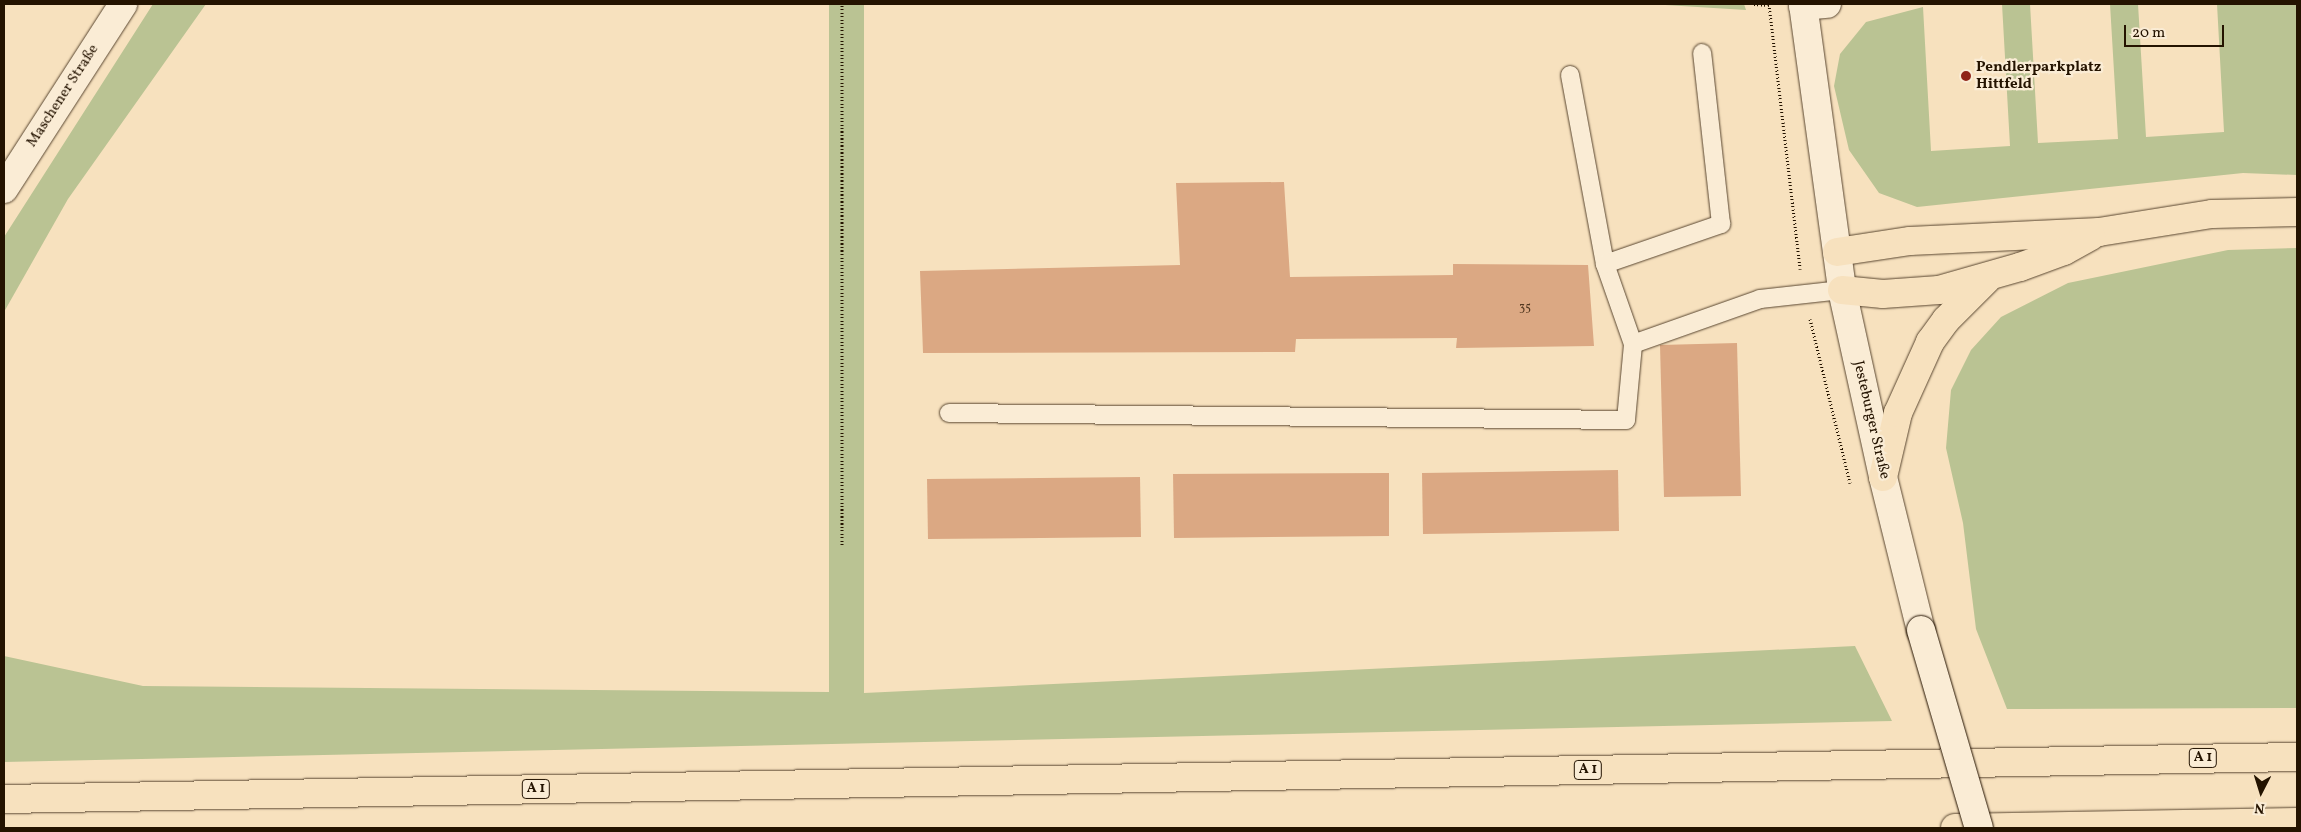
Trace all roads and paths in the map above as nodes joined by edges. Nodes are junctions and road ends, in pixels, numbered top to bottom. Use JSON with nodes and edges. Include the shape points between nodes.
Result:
{"nodes":[{"id":1,"x":123,"y":4,"type":"edge"},
{"id":2,"x":842,"y":4,"type":"edge"},
{"id":3,"x":1811,"y":4,"type":"edge"},
{"id":4,"x":1702,"y":53,"type":"dead end"},
{"id":5,"x":1570,"y":75,"type":"dead end"},
{"id":6,"x":4,"y":189,"type":"edge"},
{"id":7,"x":2297,"y":212,"type":"edge"},
{"id":8,"x":2099,"y":232,"type":"junction"},
{"id":9,"x":1837,"y":252,"type":"junction"},
{"id":10,"x":1605,"y":264,"type":"junction"},
{"id":11,"x":1988,"y":278,"type":"junction"},
{"id":12,"x":1842,"y":290,"type":"junction"},
{"id":13,"x":1633,"y":344,"type":"junction"},
{"id":14,"x":949,"y":413,"type":"dead end"},
{"id":15,"x":1883,"y":477,"type":"junction"},
{"id":16,"x":842,"y":545,"type":"dead end"},
{"id":17,"x":2297,"y":757,"type":"edge"},
{"id":18,"x":4,"y":798,"type":"edge"},
{"id":19,"x":2297,"y":822,"type":"edge"},
{"id":20,"x":1955,"y":828,"type":"edge"},
{"id":21,"x":1979,"y":828,"type":"edge"}],
"edges":[{"from":1,"to":6,"type":"main road","name":"Maschener Straße"},
{"from":2,"to":16,"type":"path"},
{"from":3,"to":9,"type":"main road","name":"Jesteburger Straße"},
{"from":4,"to":10,"type":"lane","via":[[1721,224]]},
{"from":5,"to":10,"type":"lane"},
{"from":7,"to":8,"type":"highway","via":[[2212,214]]},
{"from":8,"to":9,"type":"highway","via":[[1910,241]]},
{"from":8,"to":11,"type":"highway","via":[[2064,251]]},
{"from":9,"to":12,"type":"main road","name":"Jesteburger Straße"},
{"from":10,"to":13,"type":"lane"},
{"from":11,"to":12,"type":"highway","via":[[1913,294]]},
{"from":11,"to":15,"type":"highway","via":[[1946,320],[1930,342],[1898,413]]},
{"from":12,"to":13,"type":"lane","via":[[1760,299]]},
{"from":12,"to":15,"type":"main road","name":"Jesteburger Straße"},
{"from":13,"to":14,"type":"lane","via":[[1626,420]]},
{"from":15,"to":21,"type":"main road","name":"Jesteburger Straße","bridge":true,"via":[[1922,630]]},
{"from":17,"to":18,"type":"highway","number":"A 1"},
{"from":19,"to":20,"type":"highway"}]}
